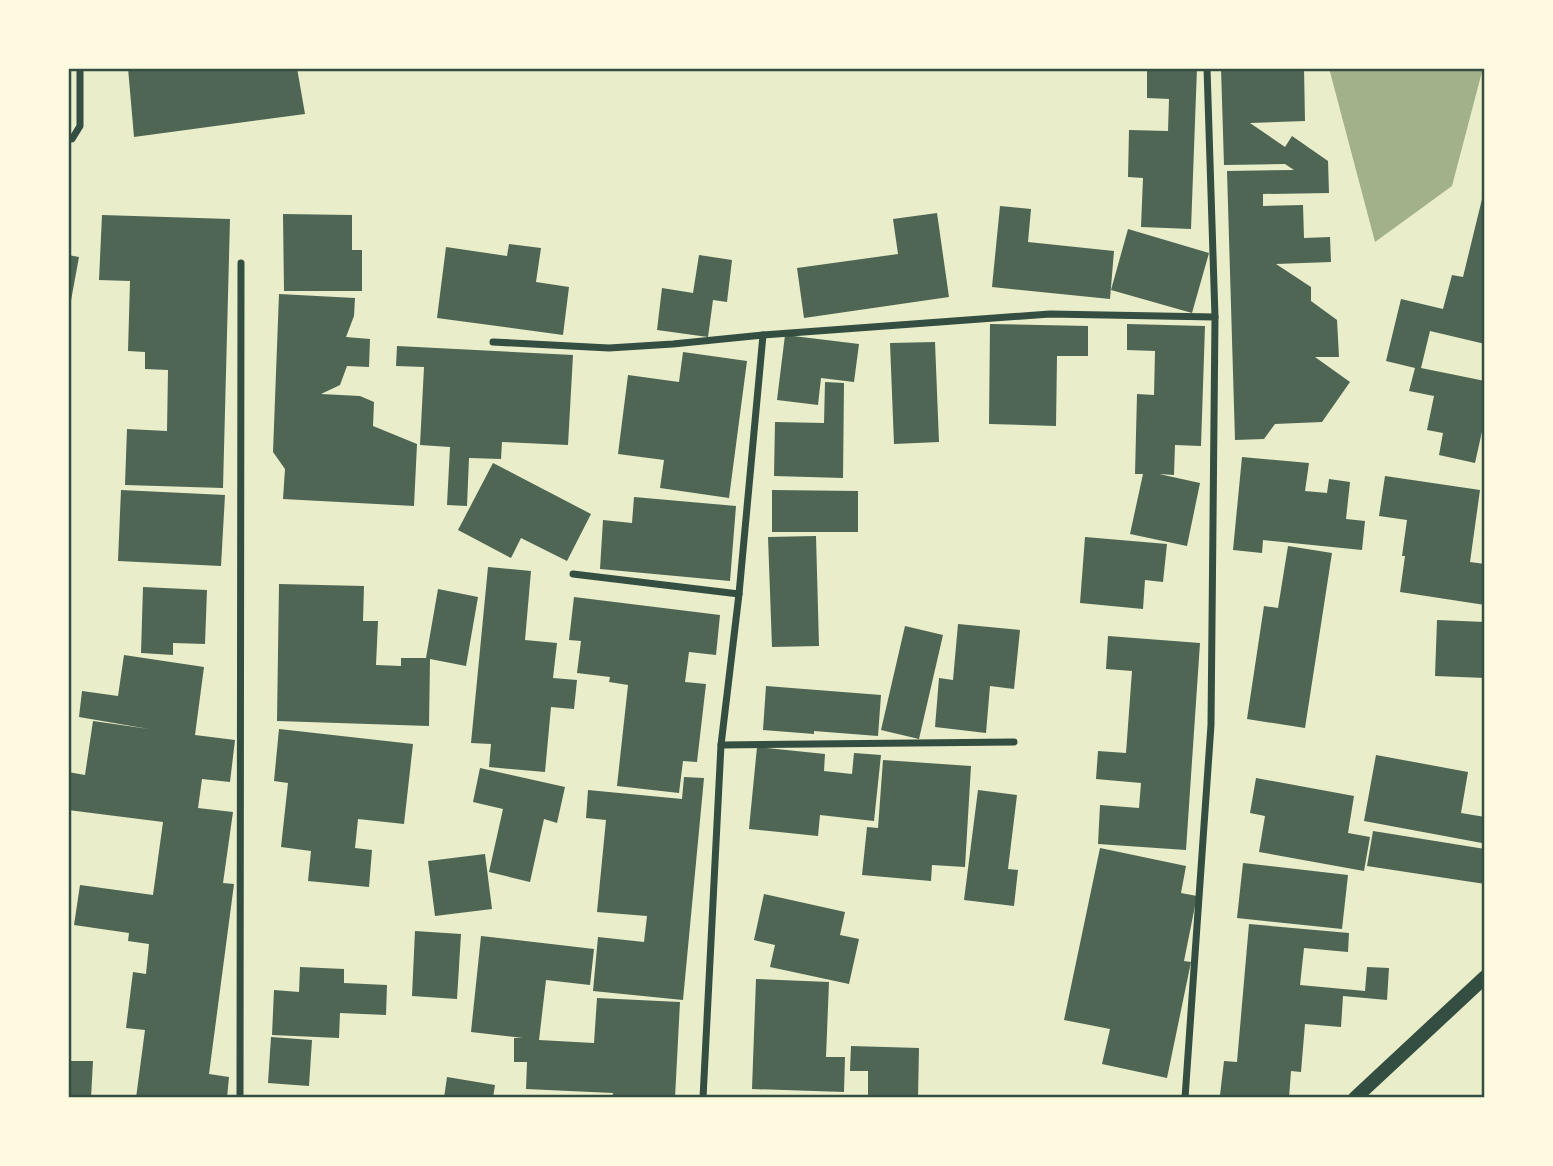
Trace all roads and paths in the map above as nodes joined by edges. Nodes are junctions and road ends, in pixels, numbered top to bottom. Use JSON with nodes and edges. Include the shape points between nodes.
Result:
{"nodes":[{"id":1,"x":80,"y":68,"type":"edge"},
{"id":2,"x":1207,"y":68,"type":"edge"},
{"id":3,"x":68,"y":139,"type":"edge"},
{"id":4,"x":241,"y":263,"type":"dead end"},
{"id":5,"x":1215,"y":317,"type":"junction"},
{"id":6,"x":763,"y":335,"type":"junction"},
{"id":7,"x":493,"y":342,"type":"dead end"},
{"id":8,"x":573,"y":574,"type":"dead end"},
{"id":9,"x":739,"y":594,"type":"junction"},
{"id":10,"x":1014,"y":742,"type":"dead end"},
{"id":11,"x":721,"y":744,"type":"junction"},
{"id":12,"x":1485,"y":977,"type":"edge"},
{"id":13,"x":240,"y":1098,"type":"edge"},
{"id":14,"x":703,"y":1098,"type":"edge"},
{"id":15,"x":1185,"y":1098,"type":"edge"},
{"id":16,"x":1355,"y":1098,"type":"edge"}],
"edges":[{"from":1,"to":3,"type":"street","via":[[80,126]]},
{"from":2,"to":5,"type":"street"},
{"from":4,"to":13,"type":"street"},
{"from":5,"to":6,"type":"street","via":[[1050,314]]},
{"from":5,"to":15,"type":"street","via":[[1210,725]]},
{"from":6,"to":7,"type":"street","via":[[609,348]]},
{"from":6,"to":9,"type":"street"},
{"from":8,"to":9,"type":"street"},
{"from":9,"to":11,"type":"street"},
{"from":10,"to":11,"type":"street"},
{"from":11,"to":14,"type":"street"},
{"from":12,"to":16,"type":"main road"}]}
